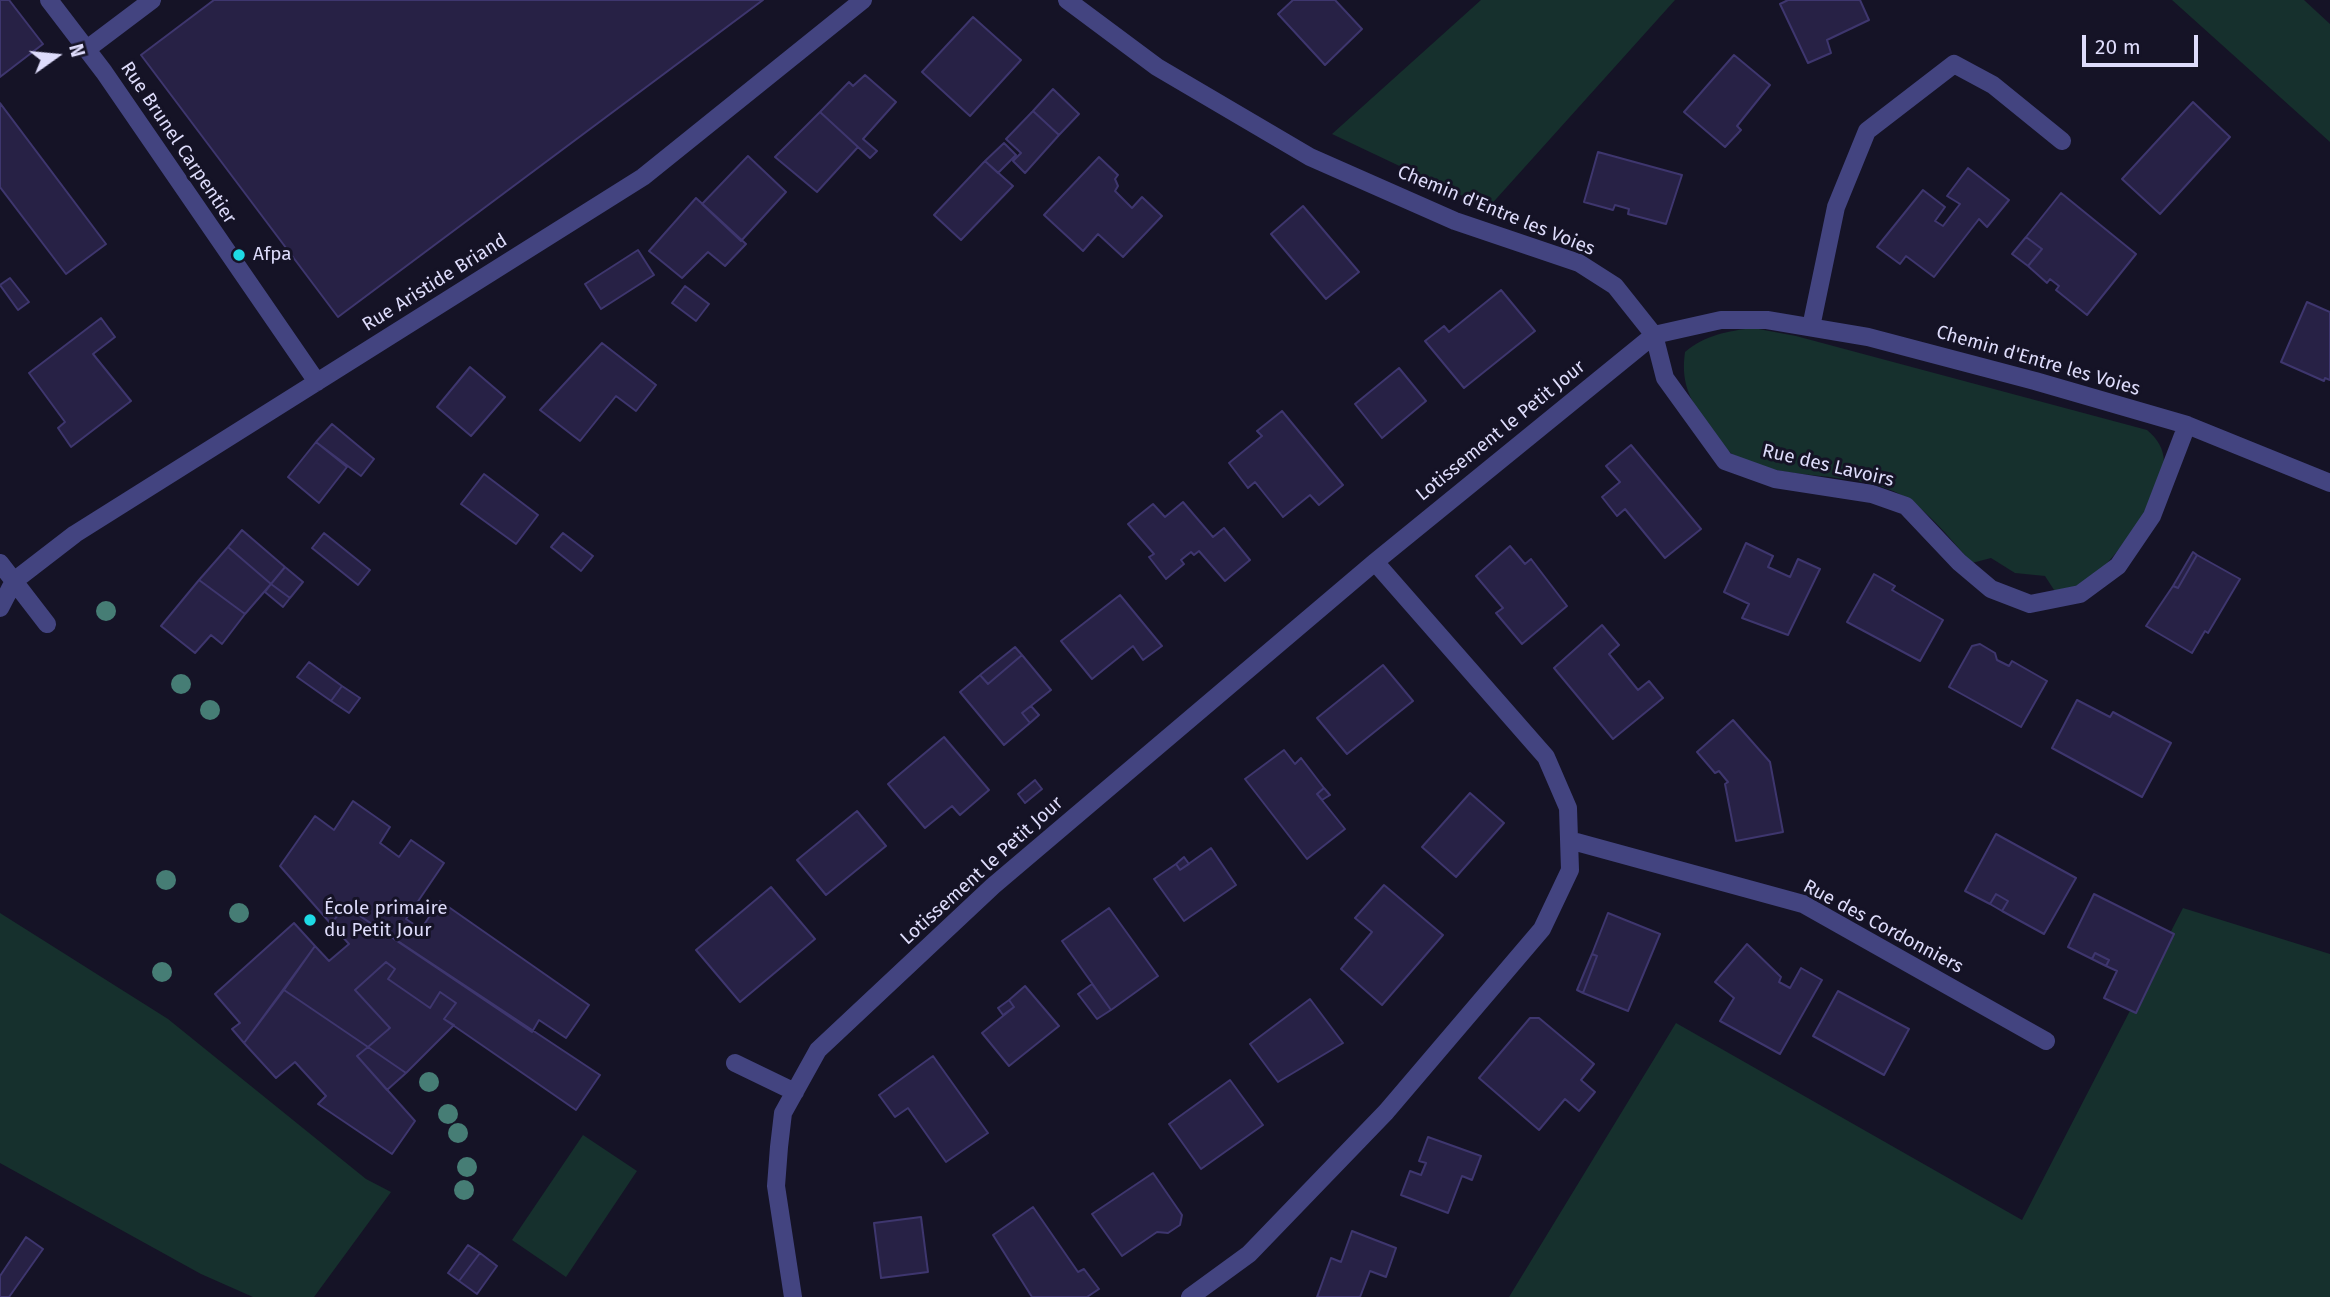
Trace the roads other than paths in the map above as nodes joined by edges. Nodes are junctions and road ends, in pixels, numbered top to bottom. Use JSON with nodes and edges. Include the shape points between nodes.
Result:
{"nodes":[{"id":1,"x":49,"y":0,"type":"edge"},
{"id":2,"x":152,"y":0,"type":"edge"},
{"id":3,"x":863,"y":0,"type":"edge"},
{"id":4,"x":1067,"y":0,"type":"edge"},
{"id":5,"x":87,"y":49,"type":"junction"},
{"id":6,"x":2062,"y":141,"type":"dead end"},
{"id":7,"x":1811,"y":327,"type":"junction"},
{"id":8,"x":1654,"y":335,"type":"junction"},
{"id":9,"x":317,"y":382,"type":"junction"},
{"id":10,"x":2187,"y":425,"type":"junction"},
{"id":11,"x":2330,"y":483,"type":"edge"},
{"id":12,"x":1375,"y":562,"type":"junction"},
{"id":13,"x":0,"y":563,"type":"edge"},
{"id":14,"x":15,"y":581,"type":"junction"},
{"id":15,"x":0,"y":608,"type":"edge"},
{"id":16,"x":47,"y":624,"type":"dead end"},
{"id":17,"x":1569,"y":839,"type":"junction"},
{"id":18,"x":2046,"y":1041,"type":"dead end"},
{"id":19,"x":735,"y":1063,"type":"dead end"},
{"id":20,"x":795,"y":1092,"type":"junction"},
{"id":21,"x":793,"y":1297,"type":"edge"},
{"id":22,"x":1189,"y":1297,"type":"edge"}],
"edges":[{"from":1,"to":5,"type":"street","name":"Rue Brunel Carpentier"},
{"from":2,"to":5,"type":"street"},
{"from":3,"to":9,"type":"street","name":"Rue Aristide Briand","via":[[643,177]]},
{"from":4,"to":8,"type":"street","name":"Chemin d'Entre les Voies","via":[[1157,67],[1310,157],[1455,221],[1579,263],[1615,286]]},
{"from":5,"to":9,"type":"street","name":"Rue Brunel Carpentier"},
{"from":6,"to":7,"type":"street","via":[[1993,85],[1954,64],[1867,131],[1836,207]]},
{"from":7,"to":8,"type":"street","name":"Chemin d'Entre les Voies","via":[[1767,320],[1721,320]]},
{"from":7,"to":10,"type":"street","name":"Chemin d'Entre les Voies","via":[[1894,344]]},
{"from":8,"to":10,"type":"street","name":"Rue des Lavoirs","via":[[1665,378],[1725,461],[1775,479],[1872,494],[1906,506],[1991,589],[2030,604],[2080,594],[2118,566],[2152,516]]},
{"from":8,"to":12,"type":"street","name":"Lotissement le Petit Jour"},
{"from":9,"to":14,"type":"street","name":"Rue Aristide Briand","via":[[75,534]]},
{"from":10,"to":11,"type":"street","name":"Chemin d'Entre les Voies"},
{"from":12,"to":17,"type":"street","via":[[1546,757],[1567,808]]},
{"from":12,"to":20,"type":"street","name":"Lotissement le Petit Jour","via":[[993,886],[818,1050]]},
{"from":13,"to":14,"type":"street"},
{"from":14,"to":15,"type":"street"},
{"from":14,"to":16,"type":"street"},
{"from":17,"to":18,"type":"street","name":"Rue des Cordonniers","via":[[1803,904]]},
{"from":17,"to":22,"type":"street","via":[[1570,870],[1542,929],[1386,1112],[1250,1254]]},
{"from":19,"to":20,"type":"street"},
{"from":20,"to":21,"type":"street","name":"Lotissement le Petit Jour","via":[[783,1113],[776,1185]]}]}
